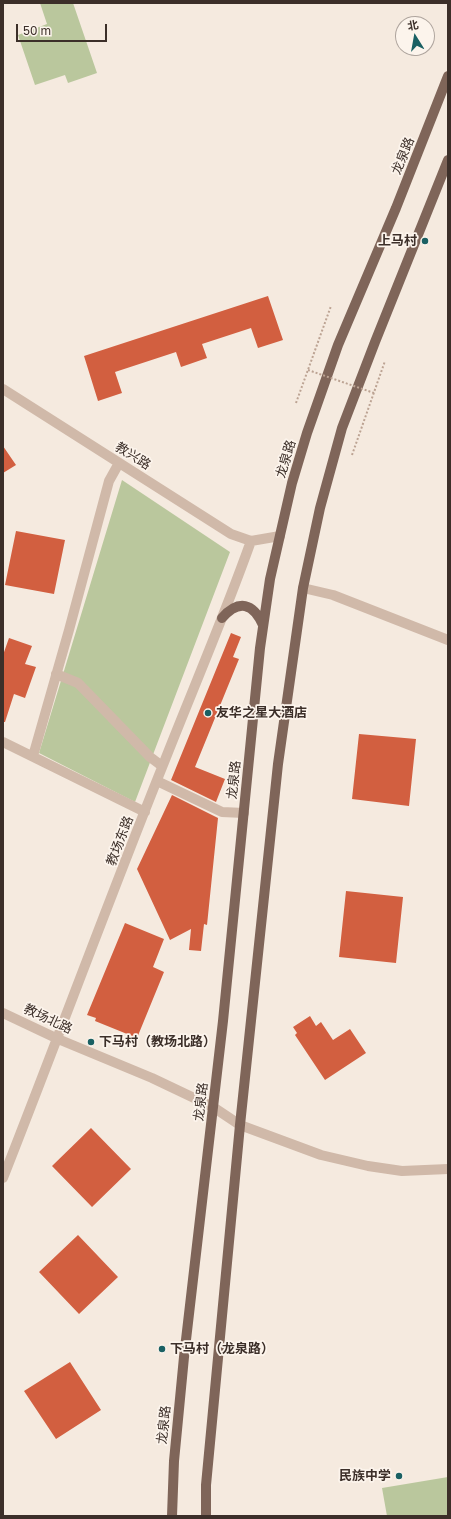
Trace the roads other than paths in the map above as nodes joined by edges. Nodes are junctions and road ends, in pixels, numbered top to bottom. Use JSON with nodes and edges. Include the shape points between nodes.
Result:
{"nodes":[{"id":1,"x":448,"y":76,"type":"edge"},
{"id":2,"x":448,"y":160,"type":"edge"},
{"id":3,"x":3,"y":389,"type":"edge"},
{"id":4,"x":119,"y":463,"type":"junction"},
{"id":5,"x":280,"y":536,"type":"junction"},
{"id":6,"x":250,"y":541,"type":"junction"},
{"id":7,"x":303,"y":588,"type":"junction"},
{"id":8,"x":222,"y":618,"type":"junction"},
{"id":9,"x":263,"y":625,"type":"junction"},
{"id":10,"x":448,"y":640,"type":"edge"},
{"id":11,"x":56,"y":674,"type":"junction"},
{"id":12,"x":3,"y":742,"type":"edge"},
{"id":13,"x":32,"y":756,"type":"junction"},
{"id":14,"x":162,"y":766,"type":"junction"},
{"id":15,"x":157,"y":781,"type":"junction"},
{"id":16,"x":144,"y":812,"type":"junction"},
{"id":17,"x":244,"y":813,"type":"junction"},
{"id":18,"x":3,"y":1013,"type":"edge"},
{"id":19,"x":58,"y":1039,"type":"junction"},
{"id":20,"x":213,"y":1107,"type":"junction"},
{"id":21,"x":240,"y":1125,"type":"junction"},
{"id":22,"x":448,"y":1169,"type":"edge"},
{"id":23,"x":3,"y":1178,"type":"edge"},
{"id":24,"x":172,"y":1516,"type":"edge"},
{"id":25,"x":206,"y":1516,"type":"edge"}],
"edges":[{"from":1,"to":5,"type":"main road","name":"龙泉路","via":[[338,345],[307,433]]},
{"from":2,"to":7,"type":"main road","via":[[342,428],[320,508]]},
{"from":3,"to":4,"type":"street","name":"教兴路"},
{"from":4,"to":6,"type":"street","name":"教兴路","via":[[231,534]]},
{"from":4,"to":11,"type":"street","via":[[109,480]]},
{"from":5,"to":6,"type":"street"},
{"from":5,"to":9,"type":"main road","name":"龙泉路"},
{"from":6,"to":8,"type":"street","name":"教场东路"},
{"from":7,"to":10,"type":"street","via":[[333,595]]},
{"from":7,"to":21,"type":"main road","via":[[278,764]]},
{"from":8,"to":9,"type":"main road","via":[[230,609],[247,607],[256,612]]},
{"from":8,"to":14,"type":"street","name":"教场东路"},
{"from":9,"to":17,"type":"main road","name":"龙泉路"},
{"from":11,"to":13,"type":"street"},
{"from":11,"to":14,"type":"street","via":[[78,683],[150,758]]},
{"from":12,"to":13,"type":"street"},
{"from":13,"to":16,"type":"street"},
{"from":14,"to":15,"type":"street","name":"教场东路"},
{"from":15,"to":16,"type":"street","name":"教场东路"},
{"from":15,"to":17,"type":"street","via":[[222,812]]},
{"from":16,"to":19,"type":"street","name":"教场东路"},
{"from":17,"to":20,"type":"main road","name":"龙泉路"},
{"from":18,"to":19,"type":"street","name":"教场北路"},
{"from":19,"to":20,"type":"street","name":"教场北路","via":[[152,1078]]},
{"from":19,"to":23,"type":"street","name":"教场东路"},
{"from":20,"to":21,"type":"street","name":"教场北路"},
{"from":20,"to":24,"type":"main road","name":"龙泉路","via":[[184,1357],[174,1461]]},
{"from":21,"to":22,"type":"street","name":"教场北路","via":[[321,1155],[368,1166],[402,1171]]},
{"from":21,"to":25,"type":"main road","via":[[206,1485]]}]}
